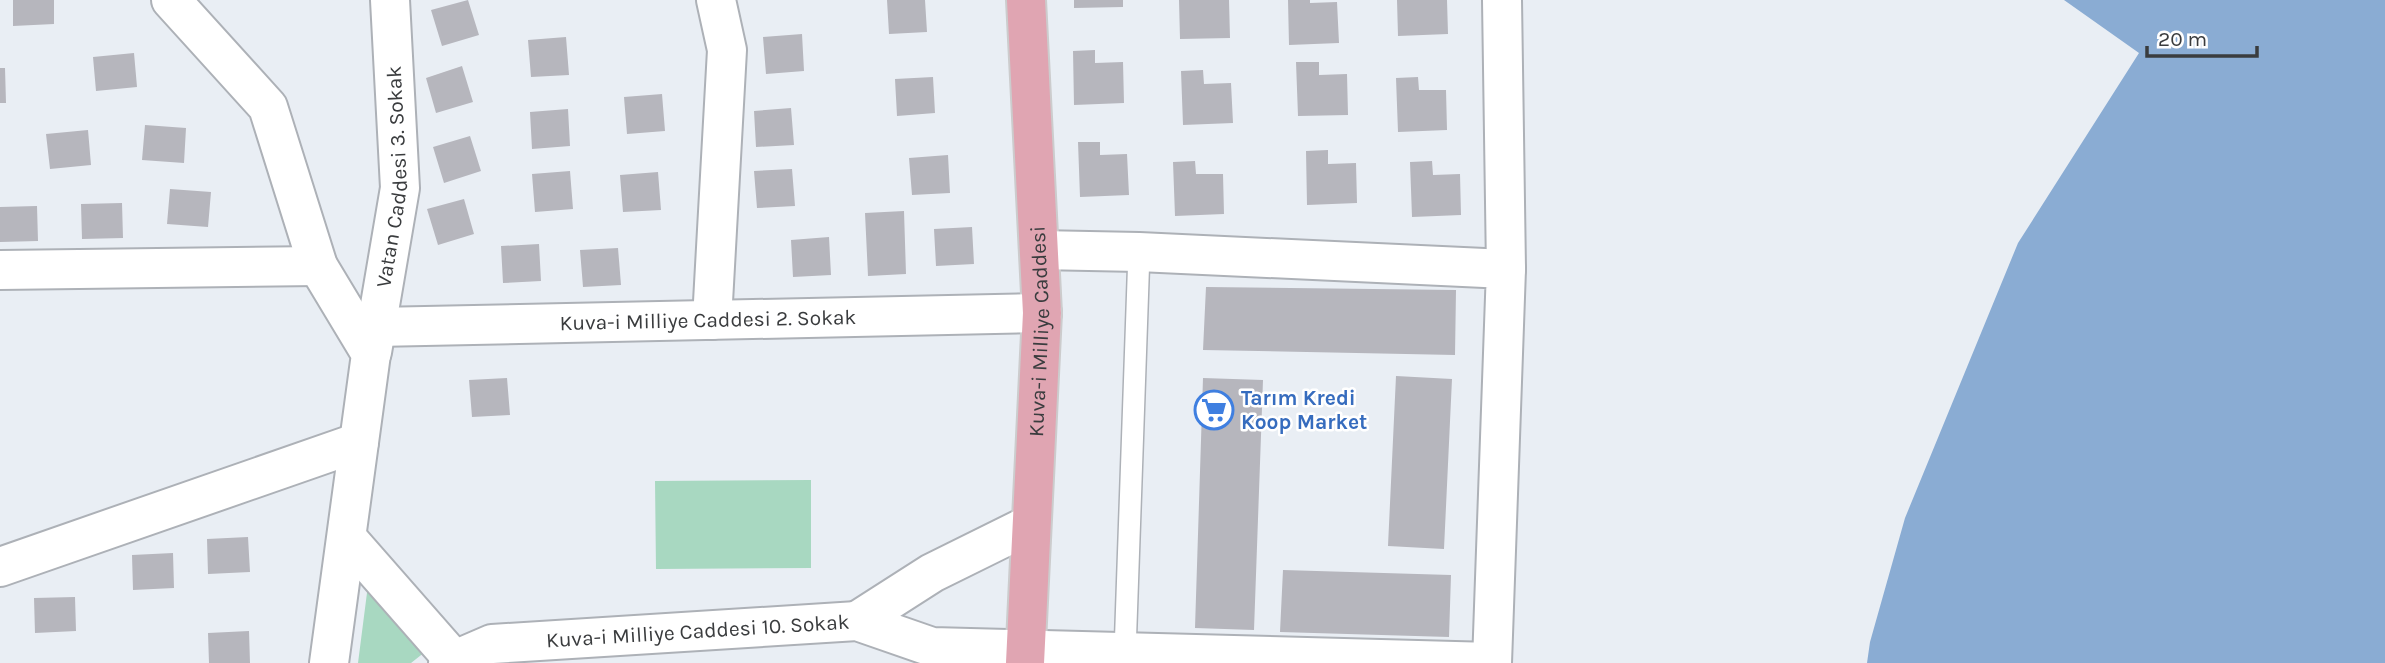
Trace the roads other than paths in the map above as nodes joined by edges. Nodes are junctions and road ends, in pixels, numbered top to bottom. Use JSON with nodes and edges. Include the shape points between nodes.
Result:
{"nodes":[{"id":1,"x":171,"y":0,"type":"edge"},
{"id":2,"x":390,"y":0,"type":"edge"},
{"id":3,"x":716,"y":0,"type":"edge"},
{"id":4,"x":1026,"y":0,"type":"edge"},
{"id":5,"x":1502,"y":0,"type":"edge"},
{"id":6,"x":1040,"y":250,"type":"junction"},
{"id":7,"x":1139,"y":252,"type":"junction"},
{"id":8,"x":318,"y":266,"type":"junction"},
{"id":9,"x":1506,"y":269,"type":"junction"},
{"id":10,"x":0,"y":270,"type":"edge"},
{"id":11,"x":1042,"y":313,"type":"junction"},
{"id":12,"x":712,"y":320,"type":"junction"},
{"id":13,"x":374,"y":341,"type":"junction"},
{"id":14,"x":359,"y":442,"type":"junction"},
{"id":15,"x":1031,"y":524,"type":"junction"},
{"id":16,"x":347,"y":538,"type":"junction"},
{"id":17,"x":0,"y":567,"type":"edge"},
{"id":18,"x":858,"y":621,"type":"junction"},
{"id":19,"x":1125,"y":653,"type":"junction"},
{"id":20,"x":1025,"y":657,"type":"edge"},
{"id":21,"x":451,"y":661,"type":"edge"},
{"id":22,"x":1492,"y":662,"type":"edge"},
{"id":23,"x":329,"y":663,"type":"edge"}],
"edges":[{"from":1,"to":8,"type":"street","via":[[268,107]]},
{"from":2,"to":13,"type":"street","name":"Vatan Caddesi 3. Sokak","via":[[400,188]]},
{"from":3,"to":12,"type":"street","via":[[727,50]]},
{"from":4,"to":6,"type":"main road","name":"Kuva-i Milliye Caddesi"},
{"from":5,"to":9,"type":"street"},
{"from":6,"to":7,"type":"street"},
{"from":6,"to":11,"type":"main road","name":"Kuva-i Milliye Caddesi"},
{"from":7,"to":9,"type":"street"},
{"from":7,"to":19,"type":"lane"},
{"from":8,"to":10,"type":"street"},
{"from":8,"to":13,"type":"street"},
{"from":9,"to":22,"type":"street"},
{"from":11,"to":12,"type":"street","name":"Kuva-i Milliye Caddesi 2. Sokak"},
{"from":11,"to":15,"type":"main road","name":"Kuva-i Milliye Caddesi"},
{"from":12,"to":13,"type":"street","name":"Kuva-i Milliye Caddesi 2. Sokak"},
{"from":13,"to":14,"type":"street","name":"Vatan Caddesi 3. Sokak"},
{"from":14,"to":16,"type":"street","name":"Vatan Caddesi 3. Sokak"},
{"from":14,"to":17,"type":"street"},
{"from":15,"to":18,"type":"street","via":[[932,573]]},
{"from":15,"to":20,"type":"main road","name":"Kuva-i Milliye Caddesi"},
{"from":16,"to":21,"type":"street"},
{"from":16,"to":23,"type":"street","name":"Vatan Caddesi 3. Sokak"},
{"from":18,"to":20,"type":"street","name":"Kuva-i Milliye Caddesi 10. Sokak","via":[[932,647]]},
{"from":18,"to":21,"type":"street","name":"Kuva-i Milliye Caddesi 10. Sokak","via":[[492,644]]},
{"from":19,"to":20,"type":"street","name":"Kuva-i Milliye Caddesi 10. Sokak"},
{"from":19,"to":22,"type":"street","name":"Kuva-i Milliye Caddesi 10. Sokak"}]}
